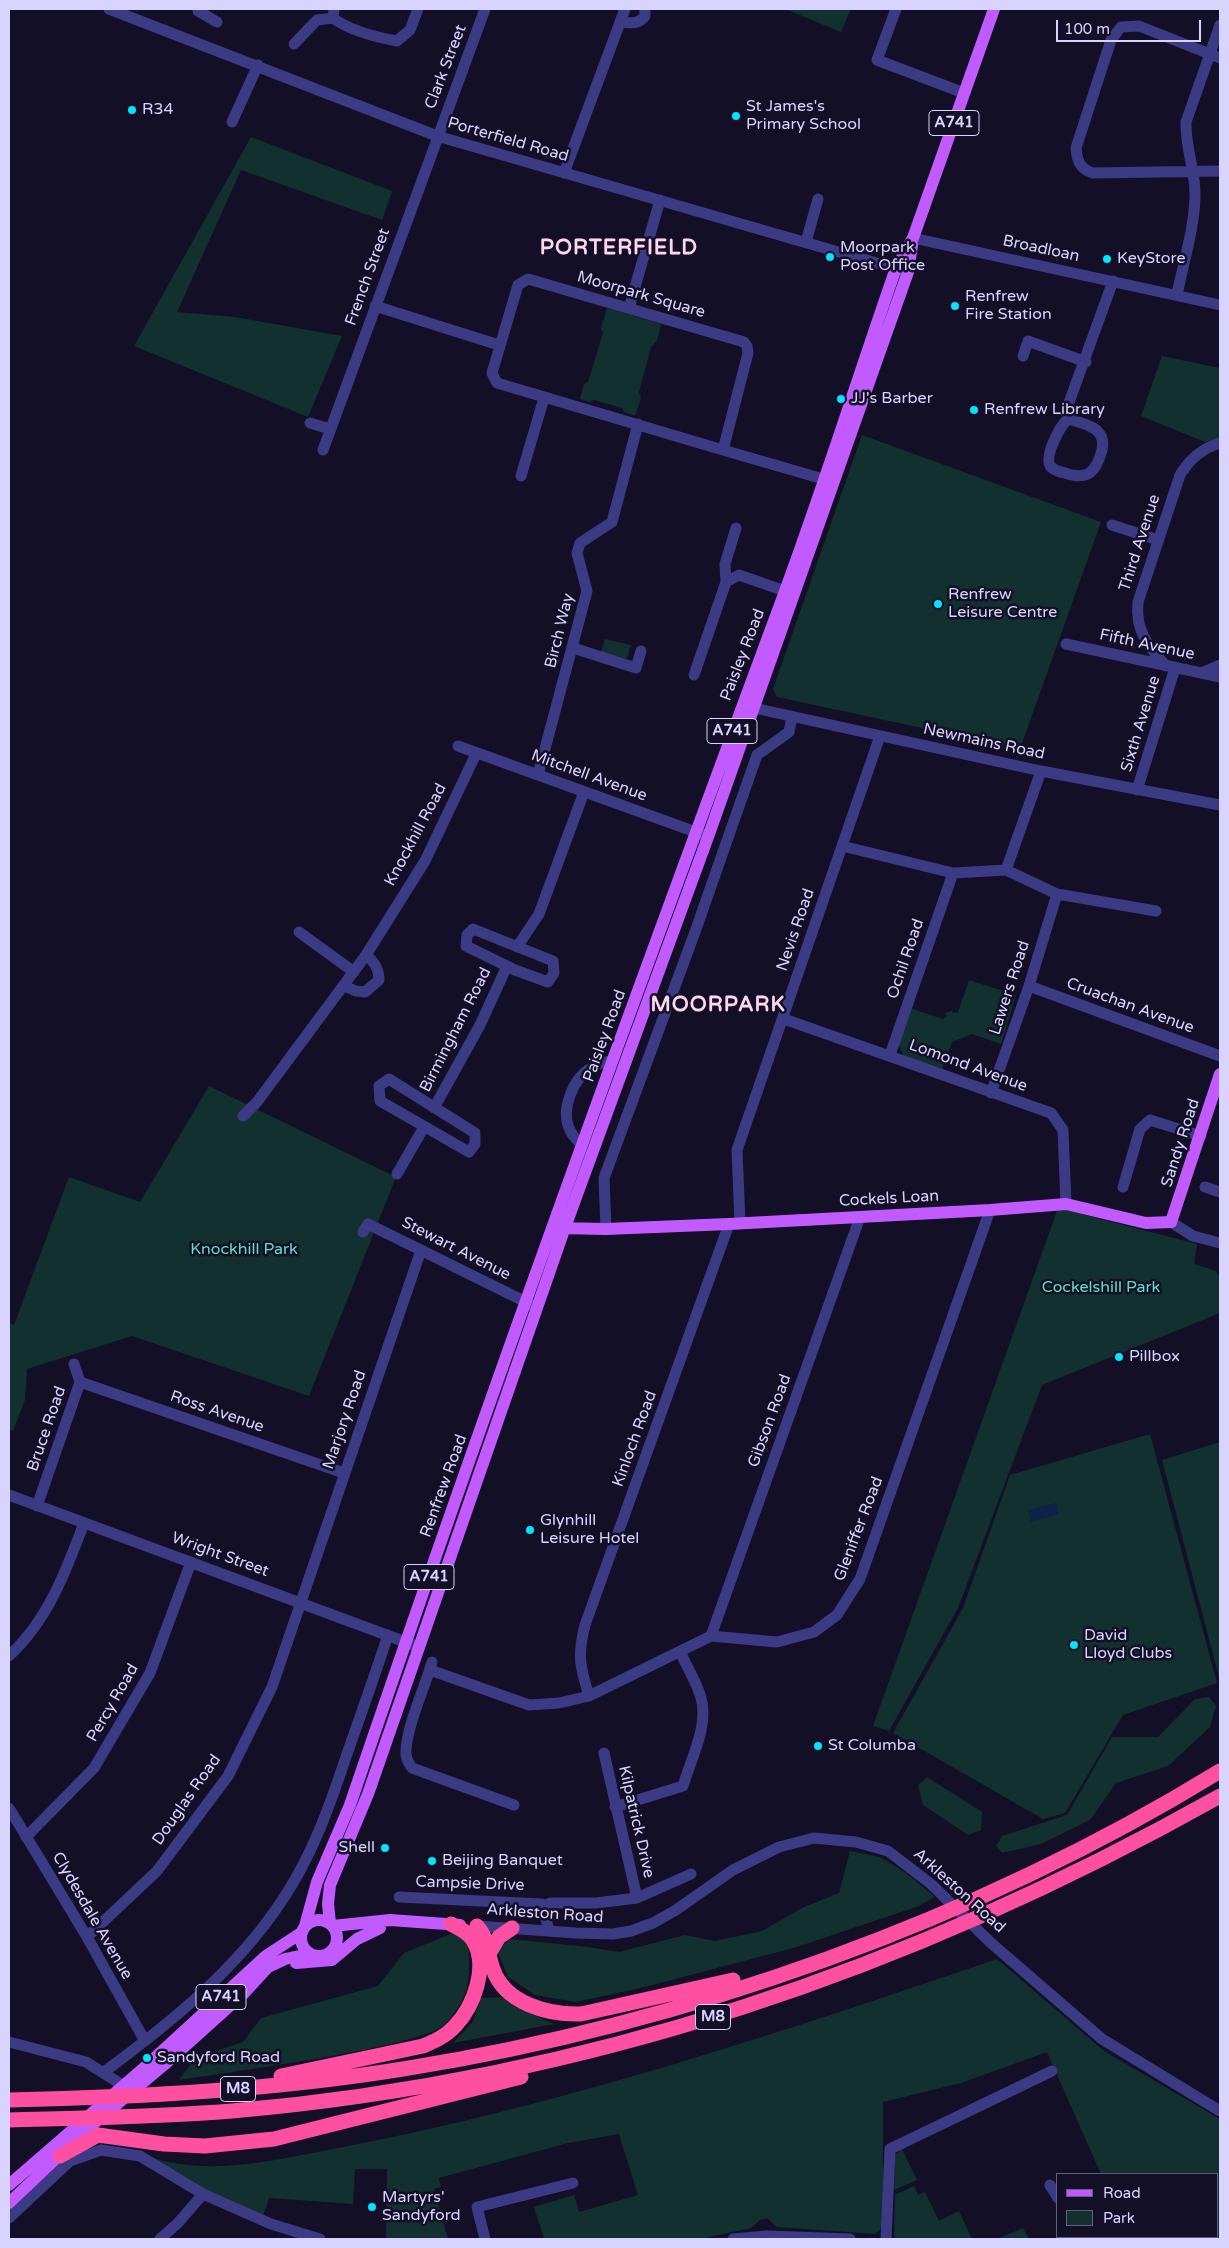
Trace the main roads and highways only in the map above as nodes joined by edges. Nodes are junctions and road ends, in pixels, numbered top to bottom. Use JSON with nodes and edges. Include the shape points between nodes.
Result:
{"nodes":[{"id":1,"x":994,"y":9,"type":"edge"},
{"id":2,"x":902,"y":270,"type":"junction"},
{"id":3,"x":1220,"y":1074,"type":"edge"},
{"id":4,"x":1171,"y":1222,"type":"joint"},
{"id":5,"x":559,"y":1228,"type":"junction"},
{"id":6,"x":532,"y":1305,"type":"junction"},
{"id":7,"x":1220,"y":1771,"type":"edge"},
{"id":8,"x":1220,"y":1796,"type":"edge"},
{"id":9,"x":410,"y":1921,"type":"junction"},
{"id":10,"x":331,"y":1924,"type":"junction"},
{"id":11,"x":451,"y":1924,"type":"junction"},
{"id":12,"x":477,"y":1926,"type":"joint"},
{"id":13,"x":380,"y":1928,"type":"junction"},
{"id":14,"x":512,"y":1928,"type":"road end"},
{"id":15,"x":303,"y":1930,"type":"junction"},
{"id":16,"x":336,"y":1947,"type":"junction"},
{"id":17,"x":490,"y":1952,"type":"junction"},
{"id":18,"x":309,"y":1954,"type":"junction"},
{"id":19,"x":840,"y":1954,"type":"junction"},
{"id":20,"x":245,"y":1992,"type":"junction"},
{"id":21,"x":706,"y":2019,"type":"junction"},
{"id":22,"x":182,"y":2094,"type":"junction"},
{"id":23,"x":9,"y":2100,"type":"edge"},
{"id":24,"x":9,"y":2120,"type":"edge"},
{"id":25,"x":53,"y":2153,"type":"junction"},
{"id":26,"x":9,"y":2185,"type":"edge"},
{"id":27,"x":9,"y":2203,"type":"edge"}],
"edges":[{"from":1,"to":2,"type":"main road","name":"Paisley Road","number":"A741"},
{"from":2,"to":5,"type":"main road","name":"Paisley Road","number":"A741","via":[[838,472],[754,709]]},
{"from":2,"to":5,"type":"main road","name":"Paisley Road","number":"A741","via":[[582,1145]]},
{"from":3,"to":4,"type":"main road","name":"Sandy Road"},
{"from":4,"to":5,"type":"main road","name":"Cockels Loan","via":[[1146,1223],[1066,1204],[734,1223]]},
{"from":5,"to":6,"type":"main road","name":"Renfrew Road","number":"A741"},
{"from":6,"to":10,"type":"main road","name":"Renfrew Road","number":"A741","via":[[368,1794],[330,1885]]},
{"from":6,"to":15,"type":"main road","name":"Renfrew Road","number":"A741","via":[[406,1642],[350,1805],[317,1882]]},
{"from":7,"to":19,"type":"highway","number":"M8","via":[[1076,1852],[945,1912]]},
{"from":8,"to":21,"type":"highway","number":"M8","via":[[1113,1855],[982,1917],[832,1977]]},
{"from":9,"to":10,"type":"main road","name":"Arkleston Road","number":"A741"},
{"from":9,"to":11,"type":"main road","name":"Arkleston Road","number":"A741"},
{"from":9,"to":13,"type":"main road","name":"Arkleston Road","number":"A741"},
{"from":10,"to":15,"type":"main road","via":[[317,1920]]},
{"from":10,"to":16,"type":"main road","via":[[337,1936]]},
{"from":11,"to":12,"type":"main road","name":"Arkleston Road","number":"A741"},
{"from":11,"to":22,"type":"highway","via":[[472,1938],[479,1959],[479,1976],[466,2013],[438,2040],[349,2063]]},
{"from":12,"to":17,"type":"highway"},
{"from":13,"to":16,"type":"main road","name":"Arkleston Road","number":"A741","via":[[359,1933]]},
{"from":13,"to":20,"type":"main road","number":"A741","via":[[357,1940],[332,1960],[282,1967]]},
{"from":14,"to":17,"type":"highway","via":[[499,1937]]},
{"from":15,"to":18,"type":"main road","via":[[302,1945]]},
{"from":15,"to":25,"type":"main road","number":"A741","via":[[266,1956]]},
{"from":16,"to":18,"type":"main road","via":[[324,1956]]},
{"from":17,"to":19,"type":"highway","via":[[494,1973],[511,1993],[535,2008],[562,2014],[581,2014],[668,1996]]},
{"from":18,"to":20,"type":"main road","number":"A741","via":[[285,1958],[268,1967]]},
{"from":19,"to":22,"type":"highway","number":"M8","via":[[673,2008],[530,2045],[358,2076]]},
{"from":20,"to":25,"type":"main road","number":"A741","via":[[165,2064]]},
{"from":21,"to":24,"type":"highway","number":"M8","via":[[612,2047],[392,2091],[231,2111]]},
{"from":21,"to":25,"type":"highway","via":[[588,2059],[274,2139],[205,2146],[98,2135]]},
{"from":22,"to":23,"type":"highway","number":"M8"},
{"from":25,"to":26,"type":"main road","number":"A741"},
{"from":25,"to":27,"type":"main road","number":"A741"}]}
